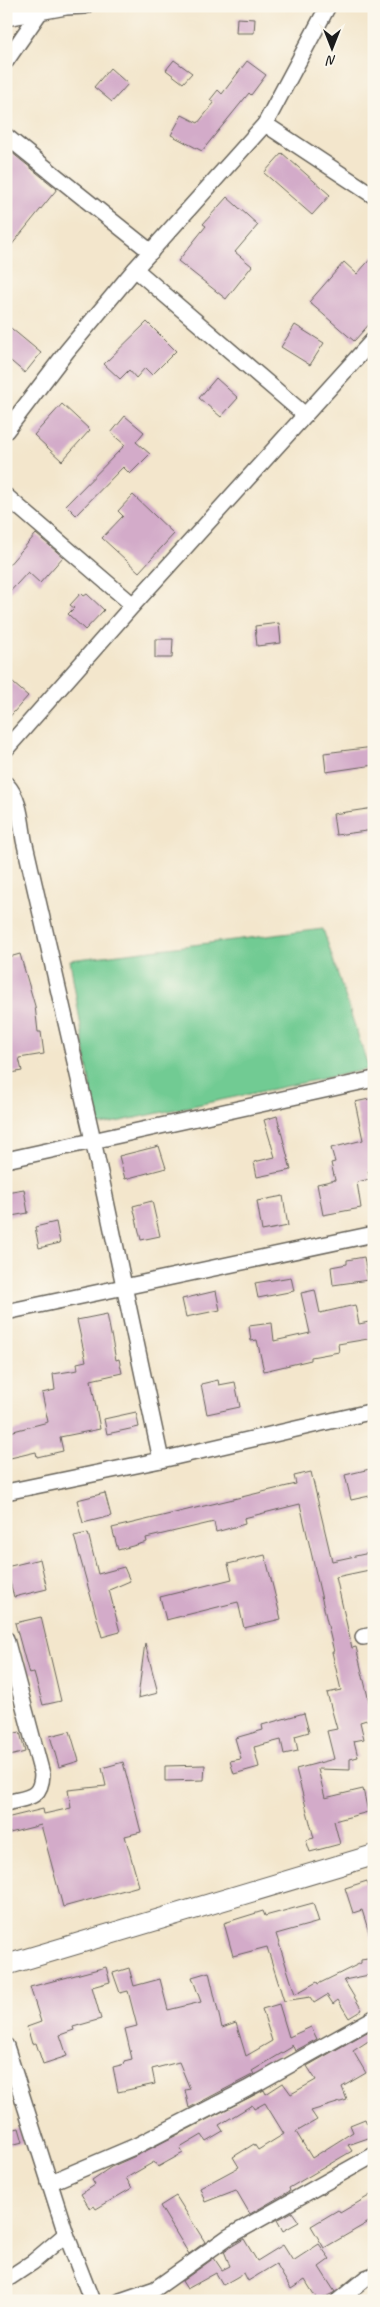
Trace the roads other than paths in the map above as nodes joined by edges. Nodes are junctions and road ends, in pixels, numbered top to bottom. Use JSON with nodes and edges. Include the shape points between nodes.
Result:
{"nodes":[{"id":1,"x":85,"y":6,"type":"edge"},
{"id":2,"x":328,"y":6,"type":"edge"},
{"id":3,"x":66,"y":7,"type":"edge"},
{"id":4,"x":40,"y":12,"type":"junction"},
{"id":5,"x":6,"y":18,"type":"edge"},
{"id":6,"x":6,"y":61,"type":"edge"},
{"id":7,"x":265,"y":124,"type":"junction"},
{"id":8,"x":6,"y":136,"type":"edge"},
{"id":9,"x":374,"y":196,"type":"edge"},
{"id":10,"x":151,"y":252,"type":"junction"},
{"id":11,"x":135,"y":268,"type":"junction"},
{"id":12,"x":374,"y":339,"type":"edge"},
{"id":13,"x":305,"y":415,"type":"junction"},
{"id":14,"x":6,"y":431,"type":"edge"},
{"id":15,"x":6,"y":496,"type":"edge"},
{"id":16,"x":133,"y":605,"type":"junction"},
{"id":17,"x":6,"y":749,"type":"edge"},
{"id":18,"x":6,"y":784,"type":"edge"},
{"id":19,"x":374,"y":1079,"type":"edge"},
{"id":20,"x":93,"y":1140,"type":"junction"},
{"id":21,"x":6,"y":1160,"type":"edge"},
{"id":22,"x":374,"y":1234,"type":"edge"},
{"id":23,"x":124,"y":1287,"type":"junction"},
{"id":24,"x":6,"y":1312,"type":"edge"},
{"id":25,"x":374,"y":1411,"type":"edge"},
{"id":26,"x":161,"y":1460,"type":"junction"},
{"id":27,"x":6,"y":1492,"type":"edge"},
{"id":28,"x":6,"y":1639,"type":"edge"},
{"id":29,"x":6,"y":1803,"type":"edge"},
{"id":30,"x":374,"y":1855,"type":"edge"},
{"id":31,"x":6,"y":1965,"type":"edge"},
{"id":32,"x":374,"y":2018,"type":"edge"},
{"id":33,"x":6,"y":2046,"type":"edge"},
{"id":34,"x":374,"y":2155,"type":"edge"},
{"id":35,"x":48,"y":2183,"type":"junction"},
{"id":36,"x":66,"y":2234,"type":"junction"},
{"id":37,"x":374,"y":2275,"type":"edge"},
{"id":38,"x":6,"y":2280,"type":"edge"},
{"id":39,"x":131,"y":2300,"type":"edge"},
{"id":40,"x":92,"y":2301,"type":"edge"},
{"id":41,"x":338,"y":2301,"type":"edge"}],
"edges":[{"from":1,"to":3,"type":"street"},
{"from":2,"to":7,"type":"street"},
{"from":3,"to":4,"type":"street"},
{"from":4,"to":5,"type":"street"},
{"from":4,"to":6,"type":"street"},
{"from":7,"to":9,"type":"street"},
{"from":7,"to":10,"type":"street"},
{"from":8,"to":10,"type":"street"},
{"from":10,"to":11,"type":"street"},
{"from":11,"to":13,"type":"street"},
{"from":11,"to":14,"type":"street"},
{"from":12,"to":13,"type":"street"},
{"from":13,"to":16,"type":"street"},
{"from":15,"to":16,"type":"street"},
{"from":16,"to":17,"type":"street"},
{"from":18,"to":20,"type":"street","via":[[20,811],[26,850]]},
{"from":19,"to":20,"type":"street"},
{"from":20,"to":21,"type":"street"},
{"from":20,"to":23,"type":"street"},
{"from":22,"to":23,"type":"street"},
{"from":23,"to":24,"type":"street"},
{"from":23,"to":26,"type":"street"},
{"from":25,"to":26,"type":"street"},
{"from":26,"to":27,"type":"street"},
{"from":28,"to":29,"type":"street","via":[[42,1774],[42,1787],[34,1796]]},
{"from":30,"to":31,"type":"street"},
{"from":32,"to":35,"type":"street","via":[[136,2146]]},
{"from":33,"to":35,"type":"street"},
{"from":34,"to":39,"type":"street","via":[[228,2237],[155,2288]]},
{"from":35,"to":36,"type":"street"},
{"from":36,"to":38,"type":"street"},
{"from":36,"to":40,"type":"street"},
{"from":37,"to":41,"type":"street"}]}
